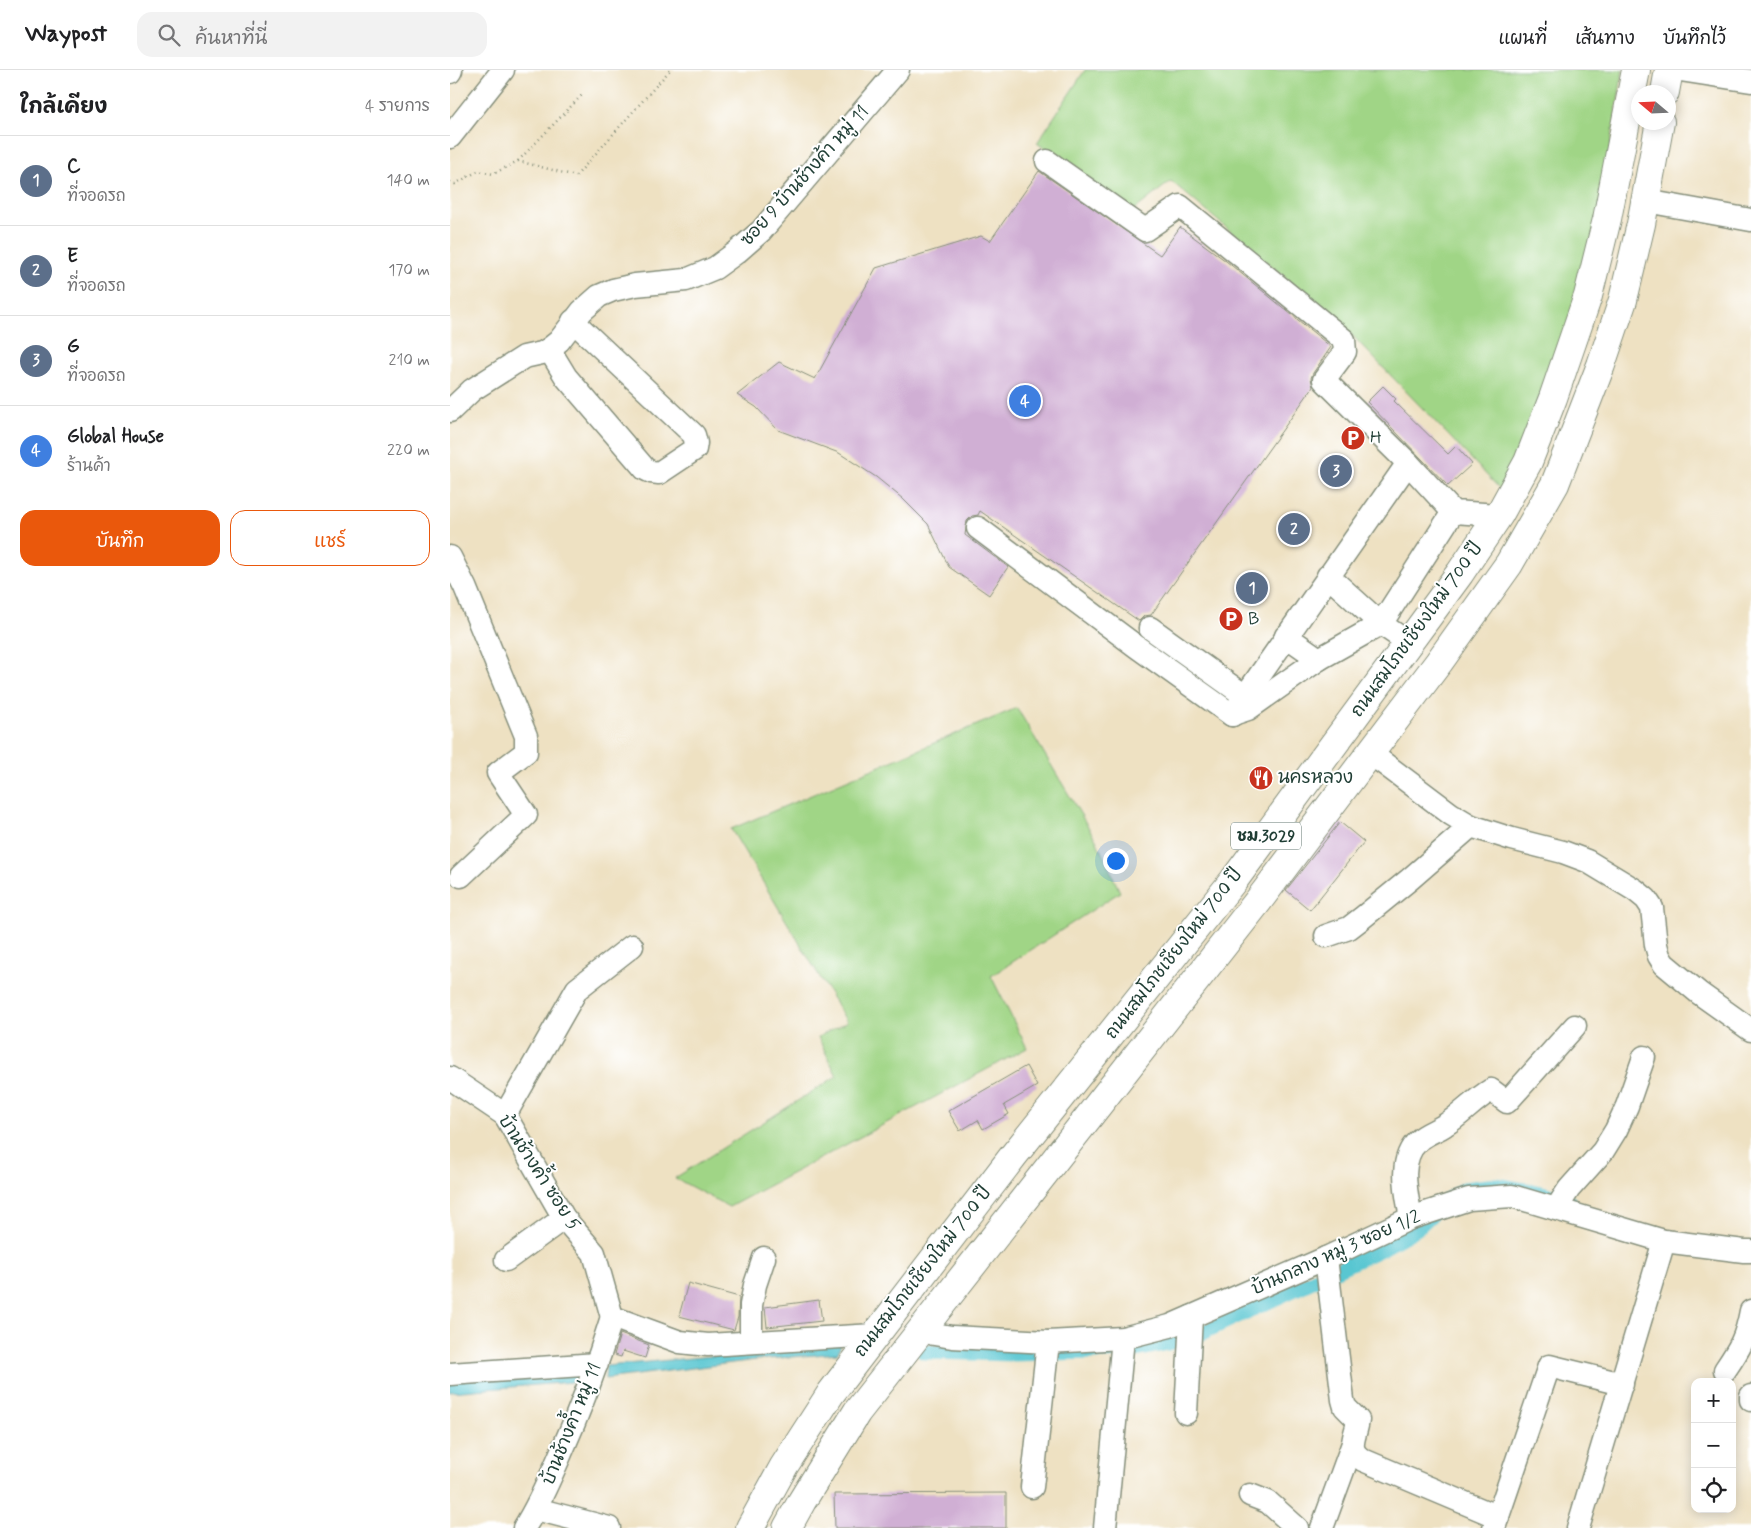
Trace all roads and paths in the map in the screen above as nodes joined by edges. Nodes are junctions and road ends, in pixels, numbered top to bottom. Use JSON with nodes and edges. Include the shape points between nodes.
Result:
{"nodes":[{"id":1,"x":502,"y":70,"type":"edge"},
{"id":2,"x":670,"y":70,"type":"edge"},
{"id":3,"x":898,"y":70,"type":"edge"},
{"id":4,"x":1636,"y":70,"type":"edge"},
{"id":5,"x":1668,"y":70,"type":"edge"},
{"id":6,"x":1680,"y":70,"type":"edge"},
{"id":7,"x":1751,"y":81,"type":"edge"},
{"id":8,"x":1666,"y":85,"type":"edge"},
{"id":9,"x":583,"y":94,"type":"dead end"},
{"id":10,"x":1659,"y":130,"type":"edge"},
{"id":11,"x":450,"y":137,"type":"edge"},
{"id":12,"x":518,"y":161,"type":"junction"},
{"id":13,"x":1047,"y":161,"type":"dead end"},
{"id":14,"x":450,"y":182,"type":"edge"},
{"id":15,"x":1646,"y":201,"type":"junction"},
{"id":16,"x":1751,"y":220,"type":"edge"},
{"id":17,"x":573,"y":321,"type":"junction"},
{"id":18,"x":549,"y":349,"type":"junction"},
{"id":19,"x":450,"y":411,"type":"edge"},
{"id":20,"x":1408,"y":462,"type":"junction"},
{"id":21,"x":1453,"y":512,"type":"junction"},
{"id":22,"x":1499,"y":515,"type":"junction"},
{"id":23,"x":978,"y":528,"type":"dead end"},
{"id":24,"x":450,"y":557,"type":"edge"},
{"id":25,"x":1328,"y":576,"type":"junction"},
{"id":26,"x":1381,"y":624,"type":"junction"},
{"id":27,"x":1150,"y":628,"type":"dead end"},
{"id":28,"x":1286,"y":636,"type":"junction"},
{"id":29,"x":1409,"y":643,"type":"junction"},
{"id":30,"x":1319,"y":659,"type":"junction"},
{"id":31,"x":1245,"y":696,"type":"junction"},
{"id":32,"x":1232,"y":715,"type":"junction"},
{"id":33,"x":1370,"y":753,"type":"junction"},
{"id":34,"x":1471,"y":826,"type":"junction"},
{"id":35,"x":461,"y":876,"type":"dead end"},
{"id":36,"x":1326,"y":936,"type":"dead end"},
{"id":37,"x":632,"y":946,"type":"dead end"},
{"id":38,"x":1576,"y":1026,"type":"dead end"},
{"id":39,"x":1751,"y":1030,"type":"edge"},
{"id":40,"x":1644,"y":1057,"type":"dead end"},
{"id":41,"x":450,"y":1078,"type":"edge"},
{"id":42,"x":505,"y":1115,"type":"junction"},
{"id":43,"x":1562,"y":1200,"type":"junction"},
{"id":44,"x":564,"y":1218,"type":"junction"},
{"id":45,"x":1411,"y":1218,"type":"junction"},
{"id":46,"x":1664,"y":1241,"type":"junction"},
{"id":47,"x":1751,"y":1251,"type":"edge"},
{"id":48,"x":764,"y":1258,"type":"dead end"},
{"id":49,"x":1326,"y":1258,"type":"junction"},
{"id":50,"x":506,"y":1260,"type":"dead end"},
{"id":51,"x":1751,"y":1311,"type":"edge"},
{"id":52,"x":612,"y":1317,"type":"junction"},
{"id":53,"x":1191,"y":1317,"type":"junction"},
{"id":54,"x":922,"y":1329,"type":"junction"},
{"id":55,"x":874,"y":1335,"type":"junction"},
{"id":56,"x":1123,"y":1338,"type":"junction"},
{"id":57,"x":751,"y":1342,"type":"junction"},
{"id":58,"x":1048,"y":1342,"type":"junction"},
{"id":59,"x":1741,"y":1347,"type":"junction"},
{"id":60,"x":597,"y":1364,"type":"junction"},
{"id":61,"x":1751,"y":1367,"type":"edge"},
{"id":62,"x":1725,"y":1370,"type":"dead end"},
{"id":63,"x":450,"y":1374,"type":"edge"},
{"id":64,"x":1622,"y":1384,"type":"junction"},
{"id":65,"x":1186,"y":1412,"type":"dead end"},
{"id":66,"x":1352,"y":1446,"type":"junction"},
{"id":67,"x":1032,"y":1487,"type":"dead end"},
{"id":68,"x":1250,"y":1495,"type":"dead end"},
{"id":69,"x":536,"y":1509,"type":"junction"},
{"id":70,"x":1496,"y":1523,"type":"edge"},
{"id":71,"x":524,"y":1528,"type":"edge"},
{"id":72,"x":609,"y":1528,"type":"edge"},
{"id":73,"x":750,"y":1528,"type":"edge"},
{"id":74,"x":787,"y":1528,"type":"edge"},
{"id":75,"x":1105,"y":1528,"type":"edge"},
{"id":76,"x":1297,"y":1528,"type":"edge"},
{"id":77,"x":1322,"y":1528,"type":"edge"},
{"id":78,"x":1578,"y":1528,"type":"edge"}],
"edges":[{"from":1,"to":11,"type":"street"},
{"from":2,"to":12,"type":"path","via":[[576,176]]},
{"from":3,"to":17,"type":"street","name":"ซอย 9 บ้านช้างค้า หมู่ 11","via":[[761,231],[737,252],[715,268],[686,280],[613,290],[599,296]]},
{"from":4,"to":22,"type":"main road","name":"ถนนสมโภชเชียงใหม่ 700 ปี","number":"ชม.3029","via":[[1607,220],[1588,296],[1528,462]]},
{"from":5,"to":8,"type":"main road"},
{"from":6,"to":7,"type":"street"},
{"from":9,"to":12,"type":"path"},
{"from":10,"to":15,"type":"main road","name":"ถนนสมโภชเชียงใหม่ 700 ปี","number":"ชม.3029"},
{"from":12,"to":14,"type":"path","via":[[493,174],[478,171],[455,184]]},
{"from":13,"to":20,"type":"street","via":[[1145,230],[1180,206],[1344,340],[1344,352],[1324,380]]},
{"from":15,"to":16,"type":"street"},
{"from":15,"to":33,"type":"main road","name":"ถนนสมโภชเชียงใหม่ 700 ปี","number":"ชม.3029","via":[[1623,300],[1602,365],[1555,484],[1509,564]]},
{"from":17,"to":18,"type":"street","name":"ซอย 9 บ้านช้างค้า หมู่ 11"},
{"from":17,"to":18,"type":"street","via":[[694,435],[695,450],[659,473],[645,469],[566,378]]},
{"from":18,"to":19,"type":"street","via":[[524,356],[472,390]]},
{"from":20,"to":21,"type":"street"},
{"from":20,"to":25,"type":"street"},
{"from":21,"to":22,"type":"street"},
{"from":21,"to":26,"type":"street"},
{"from":22,"to":29,"type":"main road","name":"ถนนสมโภชเชียงใหม่ 700 ปี","number":"ชม.3029"},
{"from":23,"to":32,"type":"street"},
{"from":24,"to":35,"type":"street","via":[[526,736],[526,752],[498,774],[526,815]]},
{"from":25,"to":26,"type":"street"},
{"from":25,"to":28,"type":"street"},
{"from":26,"to":29,"type":"street"},
{"from":26,"to":30,"type":"street"},
{"from":27,"to":31,"type":"street"},
{"from":28,"to":30,"type":"street"},
{"from":28,"to":31,"type":"street"},
{"from":29,"to":55,"type":"main road","name":"ถนนสมโภชเชียงใหม่ 700 ปี","number":"ชม.3029","via":[[1234,880]]},
{"from":30,"to":32,"type":"street","via":[[1248,709]]},
{"from":31,"to":32,"type":"street"},
{"from":33,"to":34,"type":"street"},
{"from":33,"to":54,"type":"main road","name":"ถนนสมโภชเชียงใหม่ 700 ปี","number":"ชม.3029","via":[[1260,900]]},
{"from":34,"to":36,"type":"street","via":[[1349,928]]},
{"from":34,"to":39,"type":"street","via":[[1587,861],[1635,890],[1652,908],[1656,945],[1664,964]]},
{"from":37,"to":42,"type":"street","via":[[577,989]]},
{"from":38,"to":45,"type":"street","via":[[1507,1102],[1491,1090],[1446,1125],[1418,1140],[1405,1170]]},
{"from":40,"to":43,"type":"street","via":[[1616,1130]]},
{"from":41,"to":42,"type":"street","name":"บ้านช้างค้ำ ซอย 5"},
{"from":42,"to":44,"type":"street","name":"บ้านช้างค้ำ ซอย 5"},
{"from":43,"to":45,"type":"street","name":"บ้านกลาง หมู่ 3 ซอย 1/2","via":[[1512,1196],[1469,1198]]},
{"from":43,"to":46,"type":"street","name":"บ้านกลาง หมู่ 3 ซอย 1/2"},
{"from":44,"to":50,"type":"street"},
{"from":44,"to":52,"type":"street","name":"บ้านช้างค้ำ ซอย 5","via":[[594,1253]]},
{"from":45,"to":49,"type":"street","name":"บ้านกลาง หมู่ 3 ซอย 1/2"},
{"from":46,"to":47,"type":"street","name":"บ้านกลาง หมู่ 3 ซอย 1/2"},
{"from":46,"to":64,"type":"street"},
{"from":48,"to":57,"type":"street","via":[[751,1305]]},
{"from":49,"to":53,"type":"street","name":"บ้านกลาง หมู่ 3 ซอย 1/2"},
{"from":49,"to":66,"type":"street","via":[[1343,1400],[1345,1407],[1358,1420]]},
{"from":51,"to":59,"type":"street"},
{"from":52,"to":57,"type":"street","via":[[680,1342],[708,1345]]},
{"from":52,"to":60,"type":"street","name":"บ้านช้างค้ำ หมู่ 11"},
{"from":53,"to":56,"type":"street","name":"บ้านกลาง หมู่ 3 ซอย 1/2"},
{"from":53,"to":65,"type":"street"},
{"from":54,"to":58,"type":"street","name":"บ้านกลาง หมู่ 3 ซอย 1/2","via":[[952,1338]]},
{"from":54,"to":74,"type":"main road","name":"ถนนสมโภชเชียงใหม่ 700 ปี","number":"ชม.3029","via":[[857,1412]]},
{"from":55,"to":57,"type":"street"},
{"from":55,"to":73,"type":"main road","name":"ถนนสมโภชเชียงใหม่ 700 ปี","number":"ชม.3029","via":[[789,1458]]},
{"from":56,"to":58,"type":"street","name":"บ้านกลาง หมู่ 3 ซอย 1/2"},
{"from":56,"to":75,"type":"street"},
{"from":58,"to":67,"type":"street"},
{"from":59,"to":61,"type":"street"},
{"from":59,"to":62,"type":"street"},
{"from":60,"to":63,"type":"street"},
{"from":60,"to":69,"type":"street","name":"บ้านช้างค้ำ หมู่ 11"},
{"from":64,"to":70,"type":"street","via":[[1549,1366]]},
{"from":64,"to":78,"type":"street"},
{"from":66,"to":70,"type":"street","via":[[1363,1460]]},
{"from":66,"to":77,"type":"street"},
{"from":68,"to":76,"type":"street","via":[[1268,1502]]},
{"from":69,"to":71,"type":"street","name":"บ้านช้างค้ำ หมู่ 11"},
{"from":69,"to":72,"type":"street"}]}
